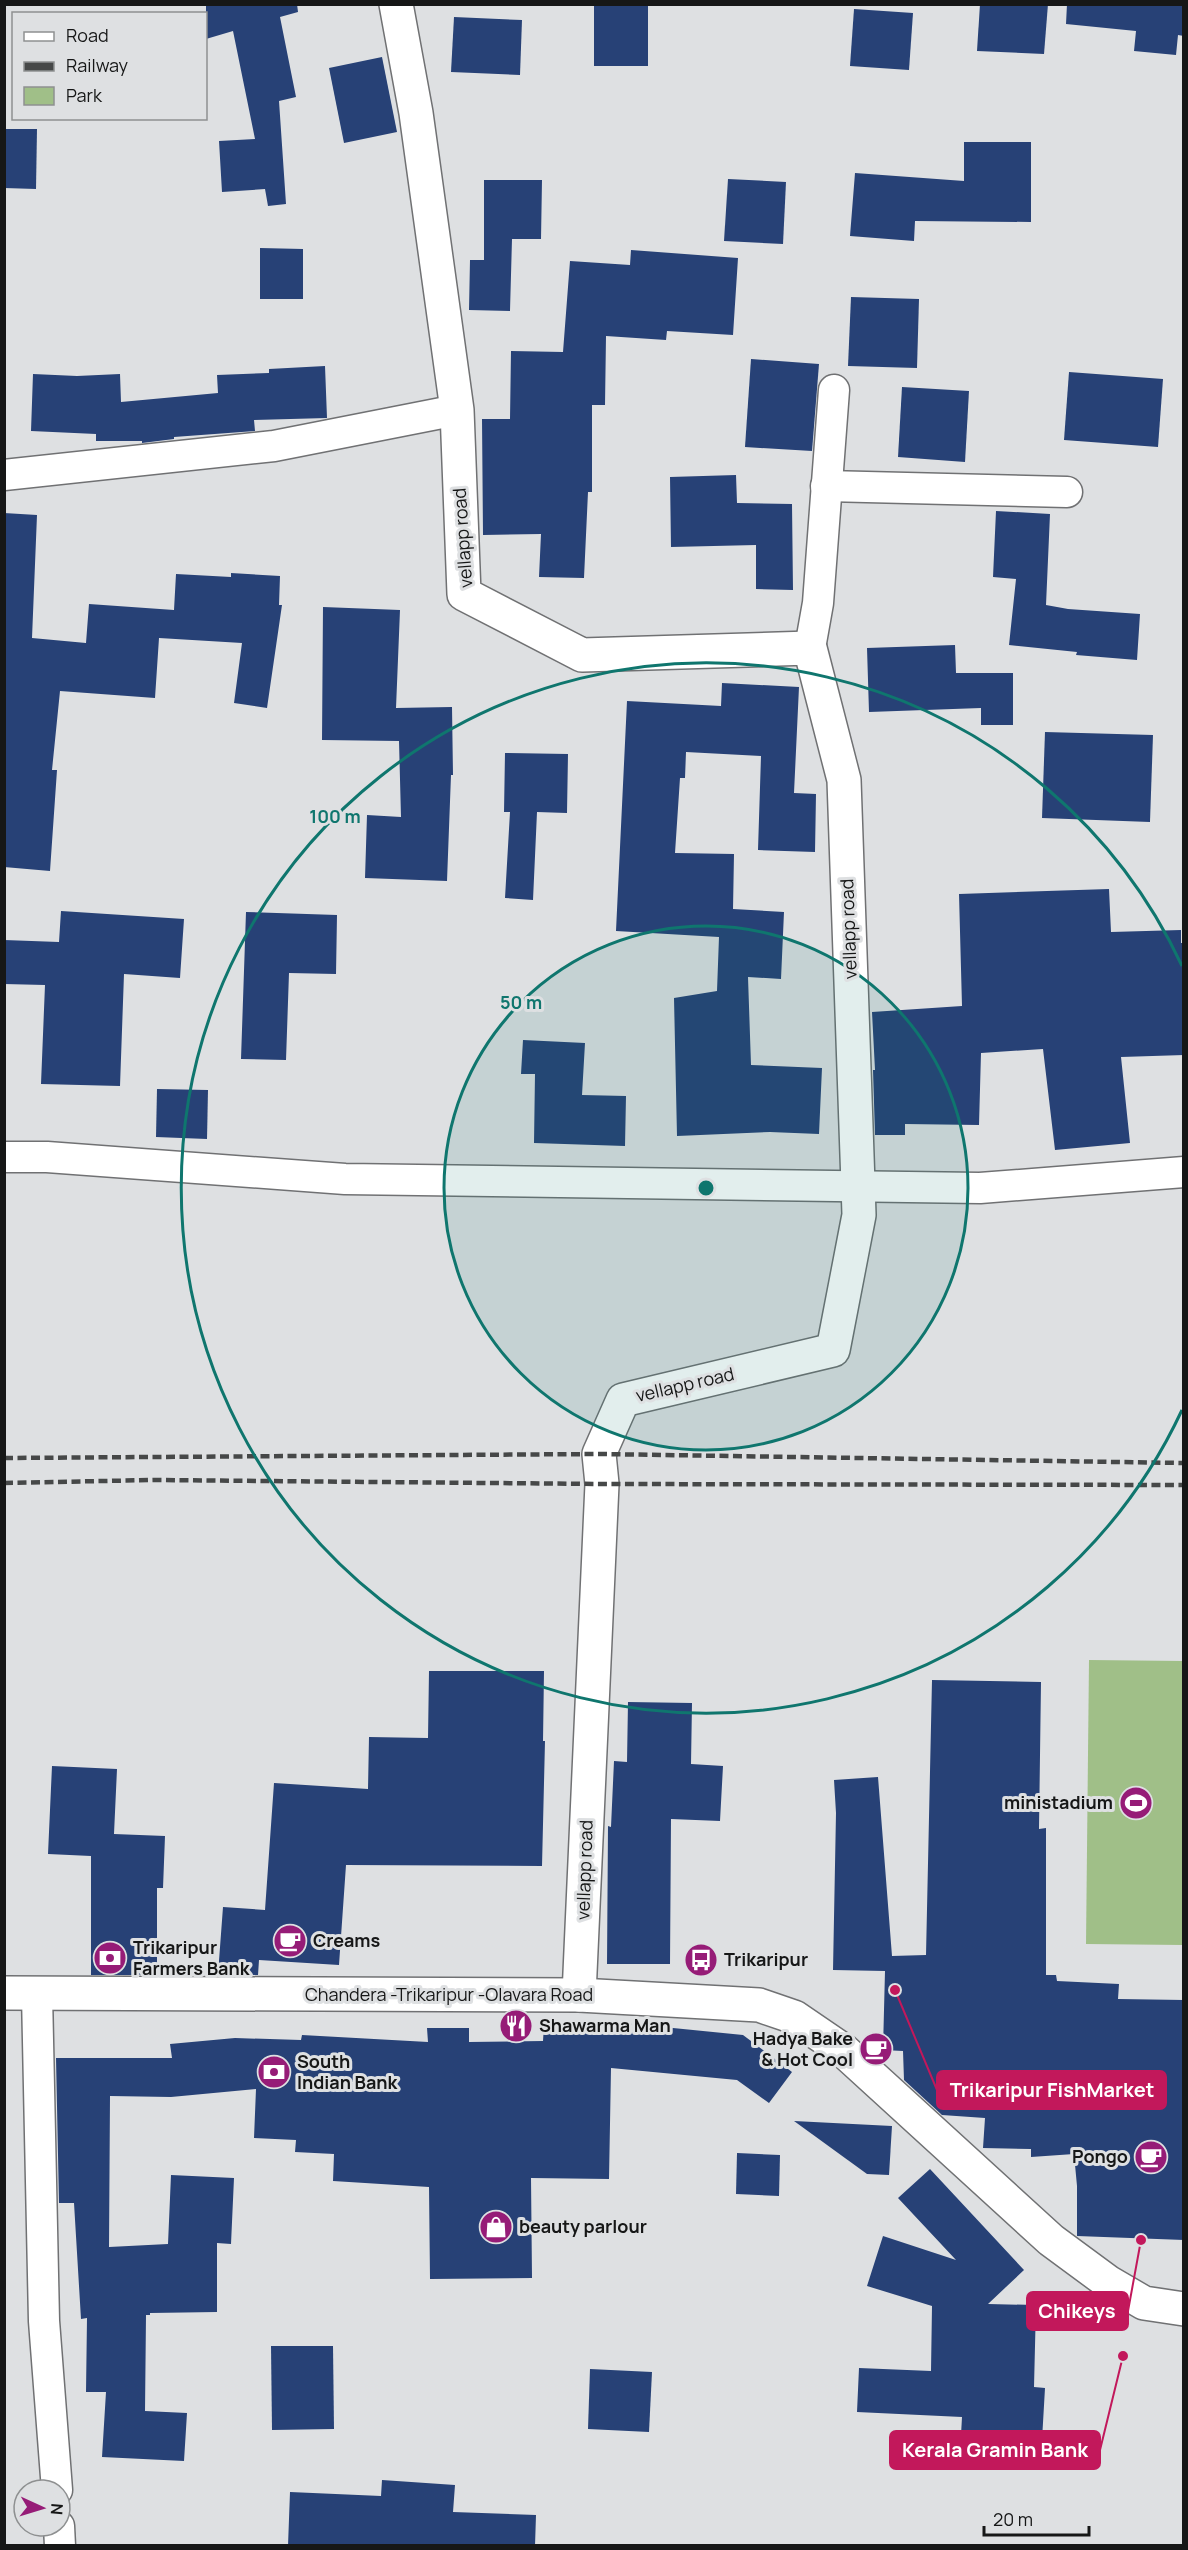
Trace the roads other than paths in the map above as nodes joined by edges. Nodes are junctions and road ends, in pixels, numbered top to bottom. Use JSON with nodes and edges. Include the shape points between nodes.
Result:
{"nodes":[{"id":1,"x":396,"y":4,"type":"edge"},
{"id":2,"x":834,"y":390,"type":"dead end"},
{"id":3,"x":457,"y":410,"type":"junction"},
{"id":4,"x":4,"y":475,"type":"edge"},
{"id":5,"x":826,"y":486,"type":"junction"},
{"id":6,"x":1067,"y":492,"type":"dead end"},
{"id":7,"x":810,"y":648,"type":"junction"},
{"id":8,"x":4,"y":1157,"type":"edge"},
{"id":9,"x":1184,"y":1172,"type":"edge"},
{"id":10,"x":858,"y":1184,"type":"junction"},
{"id":11,"x":4,"y":1993,"type":"edge"},
{"id":12,"x":37,"y":1994,"type":"junction"},
{"id":13,"x":579,"y":1995,"type":"junction"},
{"id":14,"x":1184,"y":2309,"type":"edge"},
{"id":15,"x":56,"y":2478,"type":"edge"}],
"edges":[{"from":1,"to":3,"type":"main road","name":"vellapp road","via":[[416,113]]},
{"from":2,"to":5,"type":"street"},
{"from":3,"to":4,"type":"street","via":[[274,446]]},
{"from":3,"to":7,"type":"main road","name":"vellapp road","via":[[464,594],[582,655]]},
{"from":5,"to":6,"type":"street"},
{"from":5,"to":7,"type":"street","via":[[818,603]]},
{"from":7,"to":10,"type":"main road","name":"vellapp road","via":[[844,780]]},
{"from":8,"to":10,"type":"street","via":[[345,1179]]},
{"from":9,"to":10,"type":"street","via":[[980,1188]]},
{"from":10,"to":13,"type":"main road","name":"vellapp road","via":[[859,1215],[833,1350],[623,1400],[599,1454],[602,1484]]},
{"from":11,"to":12,"type":"main road","name":"Chandera -Trikaripur -Olavara Road"},
{"from":12,"to":13,"type":"main road","name":"Chandera -Trikaripur -Olavara Road"},
{"from":12,"to":15,"type":"street","via":[[44,2321]]},
{"from":13,"to":14,"type":"main road","name":"Chandera -Trikaripur -Olavara Road","via":[[759,2006],[794,2017],[844,2051],[1060,2247],[1144,2303]]}]}
